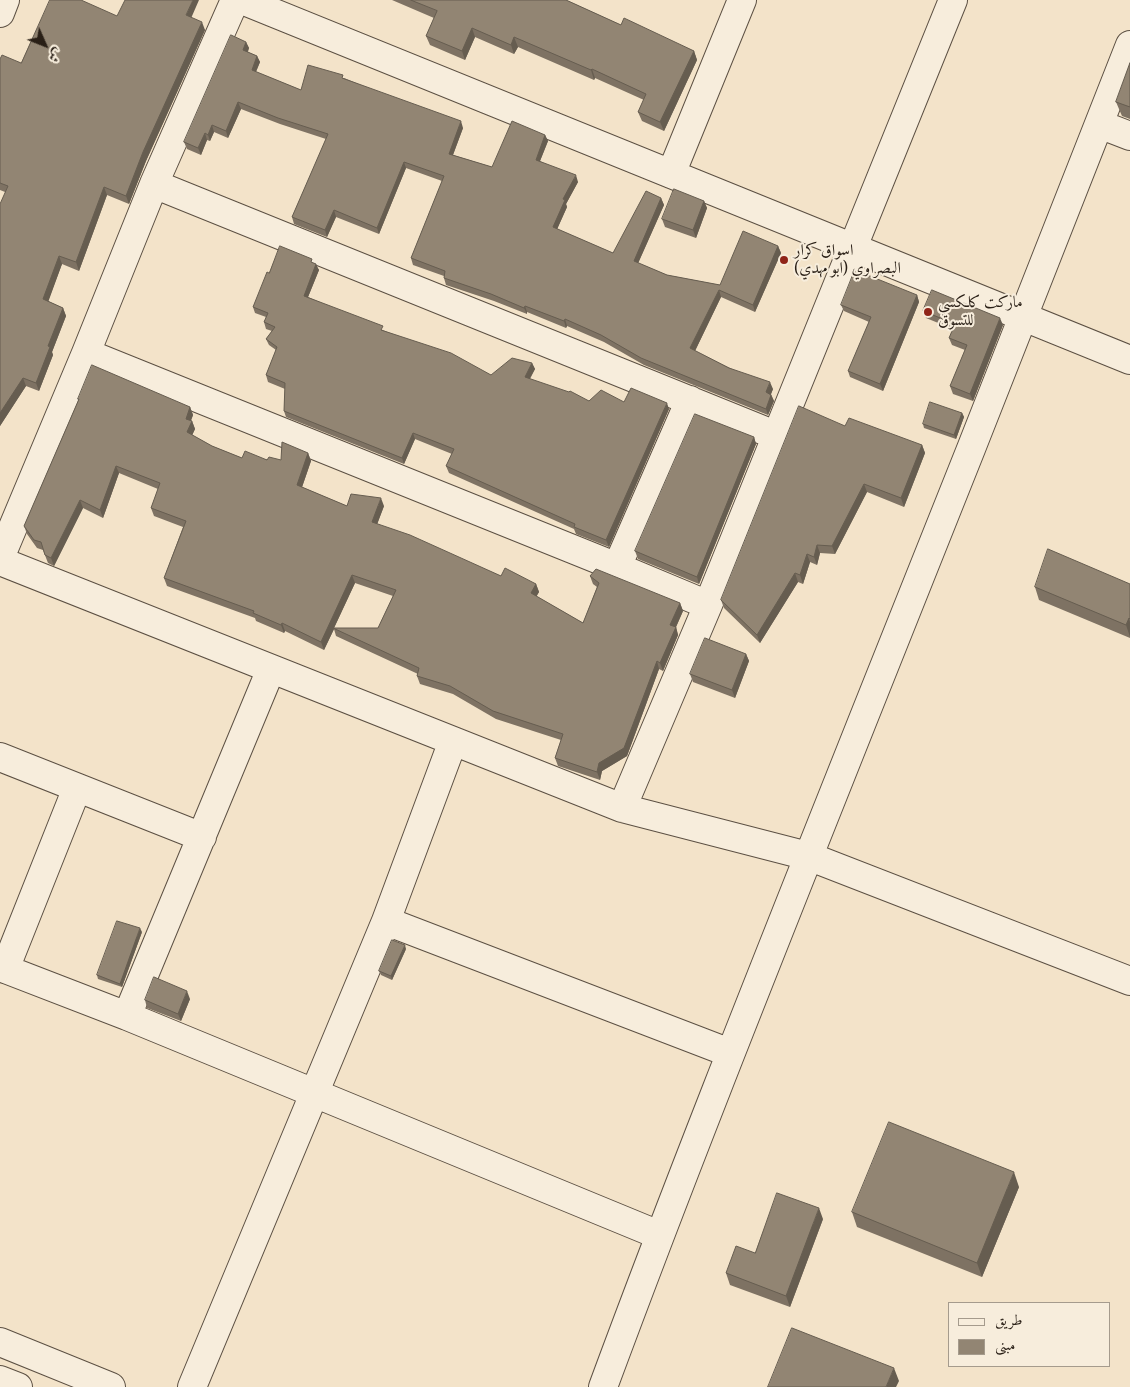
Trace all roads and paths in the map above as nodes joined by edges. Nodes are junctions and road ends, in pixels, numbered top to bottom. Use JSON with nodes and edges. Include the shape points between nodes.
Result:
{"nodes":[{"id":1,"x":5,"y":0,"type":"edge"},
{"id":2,"x":235,"y":0,"type":"edge"},
{"id":3,"x":242,"y":0,"type":"edge"},
{"id":4,"x":742,"y":0,"type":"edge"},
{"id":5,"x":952,"y":0,"type":"edge"},
{"id":6,"x":0,"y":13,"type":"edge"},
{"id":7,"x":1130,"y":45,"type":"edge"},
{"id":8,"x":1099,"y":124,"type":"junction"},
{"id":9,"x":1130,"y":136,"type":"edge"},
{"id":10,"x":671,"y":174,"type":"junction"},
{"id":11,"x":154,"y":184,"type":"junction"},
{"id":12,"x":852,"y":247,"type":"junction"},
{"id":13,"x":1024,"y":317,"type":"junction"},
{"id":14,"x":86,"y":354,"type":"junction"},
{"id":15,"x":1130,"y":360,"type":"edge"},
{"id":16,"x":690,"y":400,"type":"junction"},
{"id":17,"x":775,"y":435,"type":"junction"},
{"id":18,"x":0,"y":559,"type":"edge"},
{"id":19,"x":617,"y":566,"type":"junction"},
{"id":20,"x":708,"y":605,"type":"junction"},
{"id":21,"x":271,"y":668,"type":"junction"},
{"id":22,"x":453,"y":741,"type":"junction"},
{"id":23,"x":0,"y":757,"type":"edge"},
{"id":24,"x":77,"y":788,"type":"junction"},
{"id":25,"x":622,"y":808,"type":"junction"},
{"id":26,"x":202,"y":837,"type":"junction"},
{"id":27,"x":808,"y":856,"type":"junction"},
{"id":28,"x":386,"y":921,"type":"junction"},
{"id":29,"x":3,"y":968,"type":"edge"},
{"id":30,"x":1130,"y":981,"type":"edge"},
{"id":31,"x":127,"y":1016,"type":"junction"},
{"id":32,"x":730,"y":1053,"type":"junction"},
{"id":33,"x":314,"y":1094,"type":"junction"},
{"id":34,"x":659,"y":1235,"type":"junction"},
{"id":35,"x":0,"y":1342,"type":"edge"},
{"id":36,"x":0,"y":1380,"type":"edge"},
{"id":37,"x":18,"y":1387,"type":"edge"},
{"id":38,"x":111,"y":1387,"type":"edge"},
{"id":39,"x":192,"y":1387,"type":"edge"},
{"id":40,"x":603,"y":1387,"type":"edge"}],
"edges":[{"from":1,"to":6,"type":"street"},
{"from":2,"to":11,"type":"street"},
{"from":3,"to":10,"type":"street"},
{"from":4,"to":10,"type":"street"},
{"from":5,"to":12,"type":"street"},
{"from":7,"to":8,"type":"street"},
{"from":8,"to":9,"type":"street"},
{"from":8,"to":13,"type":"street"},
{"from":10,"to":12,"type":"street"},
{"from":11,"to":14,"type":"street"},
{"from":11,"to":16,"type":"street"},
{"from":12,"to":13,"type":"street"},
{"from":12,"to":17,"type":"street"},
{"from":13,"to":15,"type":"street"},
{"from":13,"to":27,"type":"street"},
{"from":14,"to":18,"type":"street"},
{"from":14,"to":19,"type":"street"},
{"from":16,"to":17,"type":"street"},
{"from":16,"to":19,"type":"street"},
{"from":17,"to":20,"type":"street"},
{"from":18,"to":21,"type":"street"},
{"from":19,"to":20,"type":"street"},
{"from":20,"to":25,"type":"street"},
{"from":21,"to":22,"type":"street"},
{"from":21,"to":26,"type":"street"},
{"from":22,"to":25,"type":"street"},
{"from":22,"to":28,"type":"street"},
{"from":23,"to":24,"type":"street"},
{"from":24,"to":26,"type":"street"},
{"from":24,"to":29,"type":"street"},
{"from":25,"to":27,"type":"street"},
{"from":26,"to":31,"type":"street"},
{"from":27,"to":30,"type":"street"},
{"from":27,"to":32,"type":"street"},
{"from":28,"to":32,"type":"street"},
{"from":28,"to":33,"type":"street"},
{"from":29,"to":31,"type":"street"},
{"from":31,"to":33,"type":"street"},
{"from":32,"to":34,"type":"street"},
{"from":33,"to":34,"type":"street"},
{"from":33,"to":39,"type":"street"},
{"from":34,"to":40,"type":"street"},
{"from":35,"to":38,"type":"street"},
{"from":36,"to":37,"type":"street"}]}
